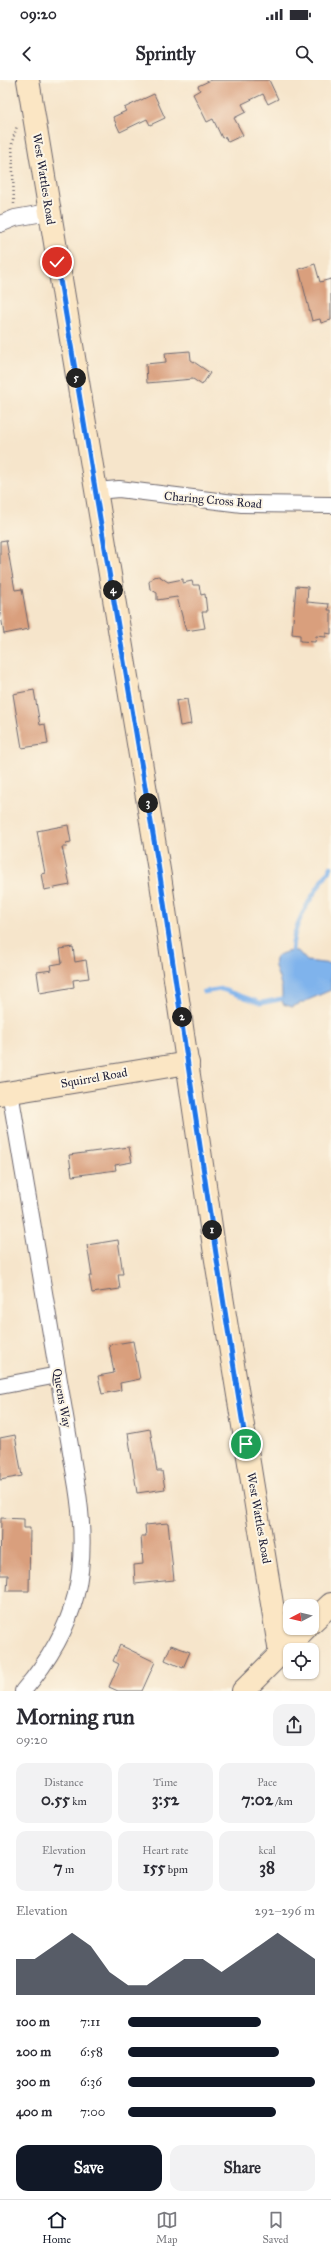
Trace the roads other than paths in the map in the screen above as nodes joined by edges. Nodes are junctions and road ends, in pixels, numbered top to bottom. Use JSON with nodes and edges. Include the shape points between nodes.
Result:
{"nodes":[{"id":1,"x":28,"y":80,"type":"edge"},
{"id":2,"x":49,"y":212,"type":"junction"},
{"id":3,"x":0,"y":224,"type":"edge"},
{"id":4,"x":96,"y":491,"type":"junction"},
{"id":5,"x":331,"y":505,"type":"edge"},
{"id":6,"x":188,"y":1063,"type":"junction"},
{"id":7,"x":5,"y":1093,"type":"edge"},
{"id":8,"x":58,"y":1375,"type":"junction"},
{"id":9,"x":0,"y":1386,"type":"edge"},
{"id":10,"x":331,"y":1604,"type":"edge"},
{"id":11,"x":319,"y":1615,"type":"edge"},
{"id":12,"x":299,"y":1635,"type":"edge"},
{"id":13,"x":280,"y":1653,"type":"junction"},
{"id":14,"x":23,"y":1691,"type":"edge"},
{"id":15,"x":243,"y":1691,"type":"edge"}],
"edges":[{"from":1,"to":2,"type":"street","name":"West Wattles Road"},
{"from":2,"to":3,"type":"street","via":[[15,218]]},
{"from":2,"to":4,"type":"street","name":"West Wattles Road"},
{"from":4,"to":5,"type":"street","name":"Charing Cross Road","via":[[119,490],[242,504]]},
{"from":4,"to":6,"type":"street","name":"West Wattles Road","via":[[160,876]]},
{"from":6,"to":7,"type":"street","name":"Squirrel Road"},
{"from":6,"to":13,"type":"street","name":"West Wattles Road","via":[[218,1269]]},
{"from":7,"to":8,"type":"street","name":"Queens Way"},
{"from":8,"to":9,"type":"street"},
{"from":8,"to":14,"type":"street","name":"Queens Way","via":[[81,1512],[82,1563],[74,1601],[56,1647]]},
{"from":10,"to":11,"type":"street"},
{"from":12,"to":13,"type":"street"},
{"from":13,"to":15,"type":"street"}]}
